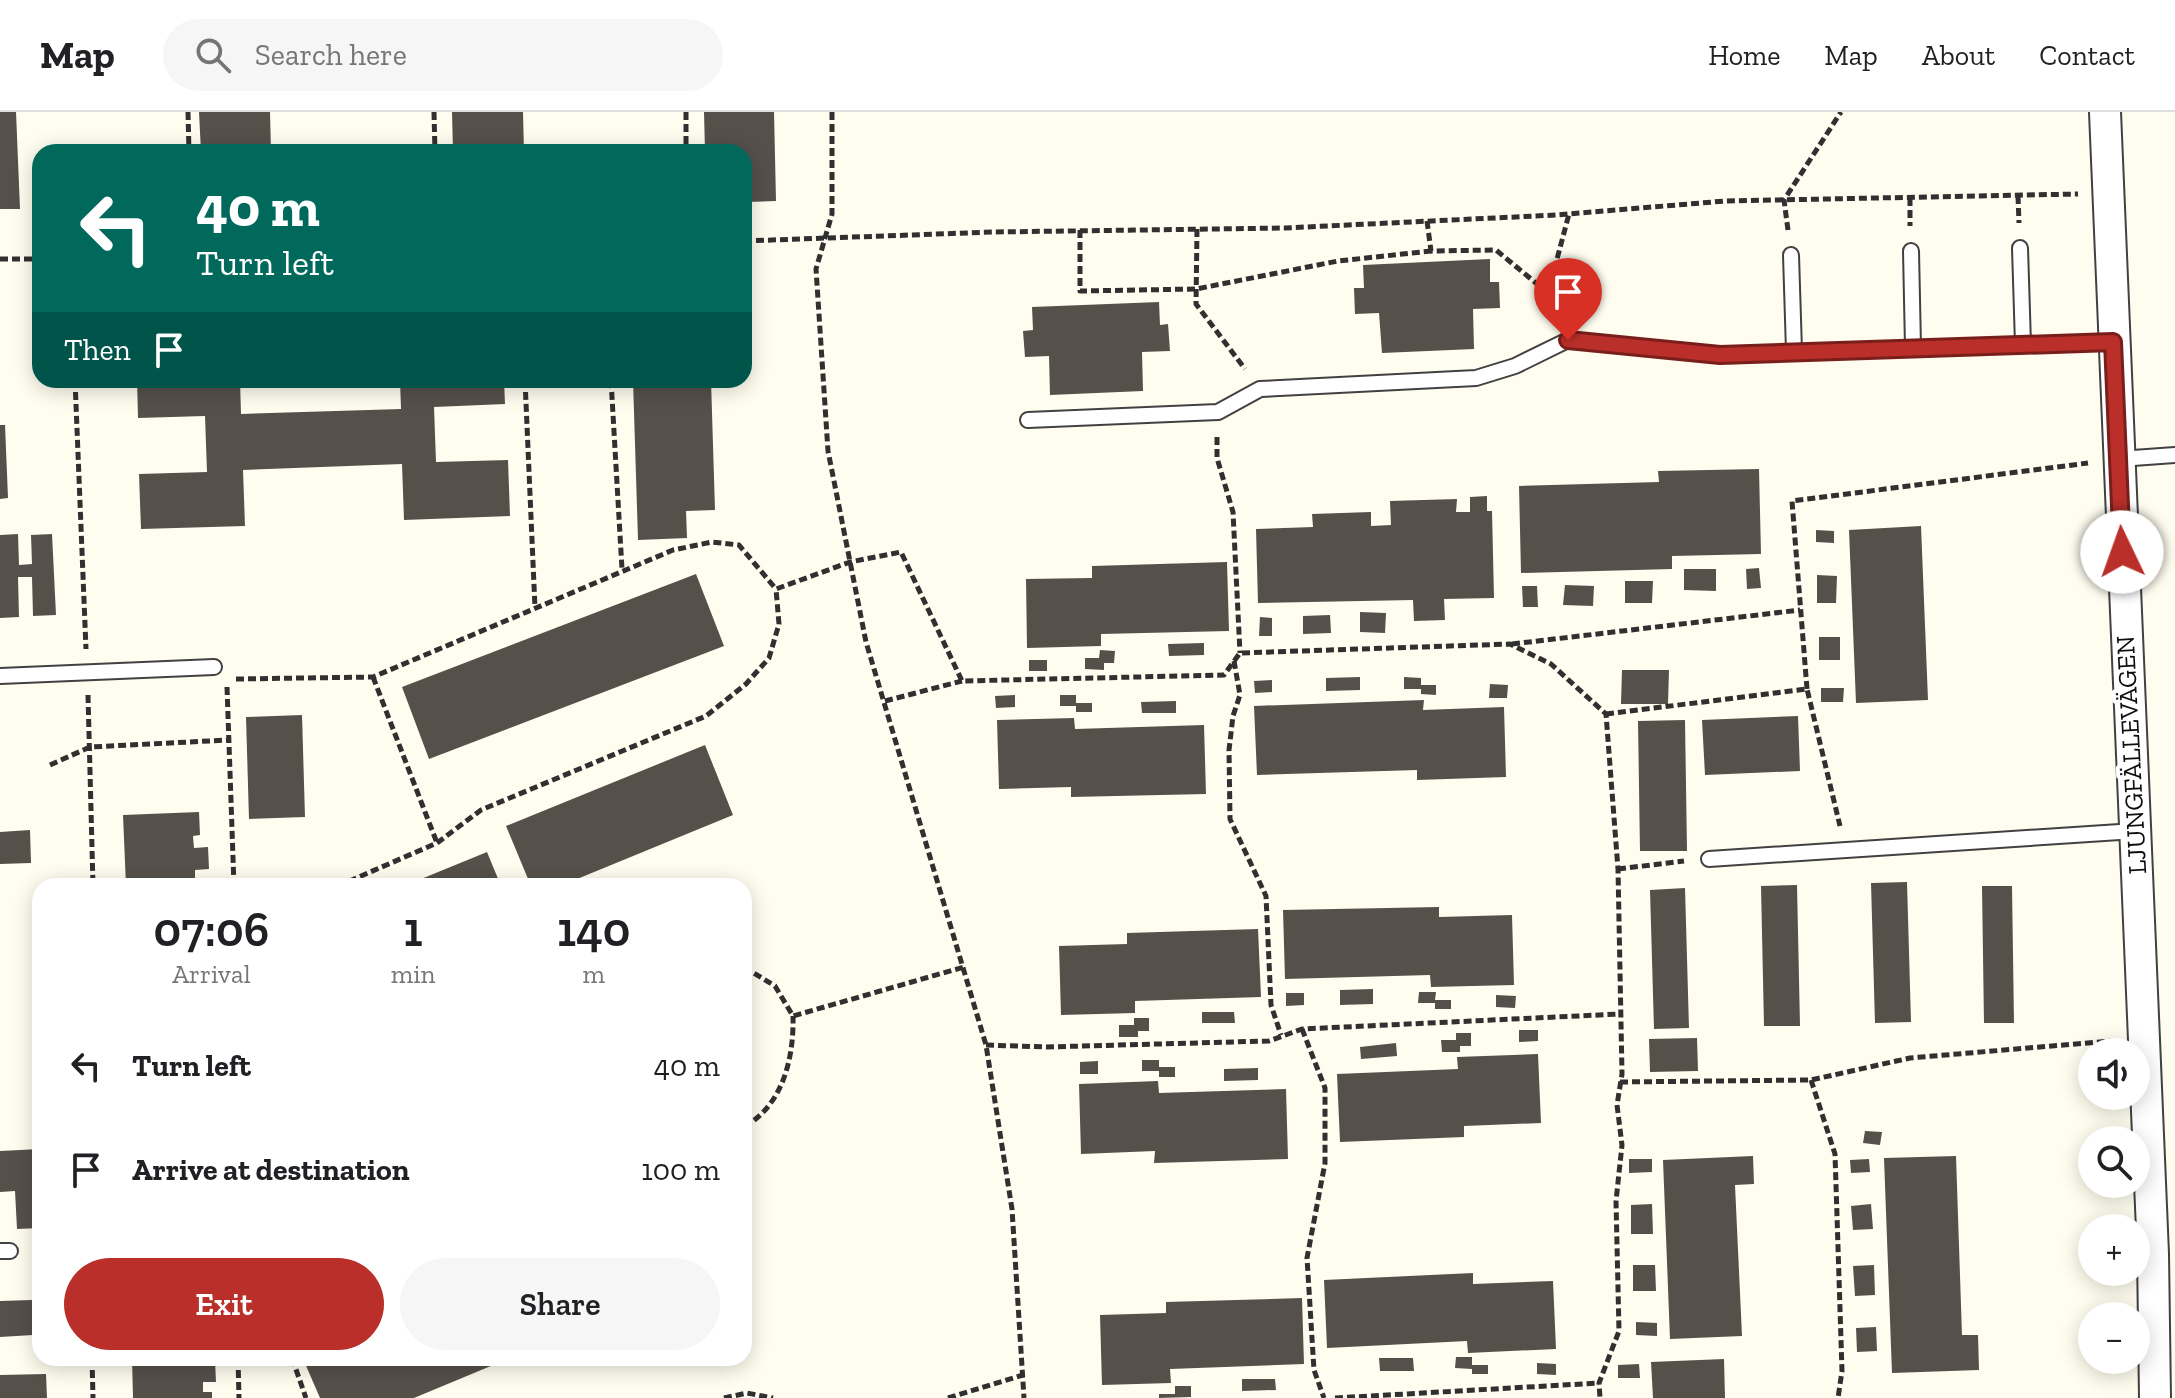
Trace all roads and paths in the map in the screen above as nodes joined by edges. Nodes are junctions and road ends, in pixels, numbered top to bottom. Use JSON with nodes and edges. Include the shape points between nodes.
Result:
{"nodes":[{"id":1,"x":188,"y":112,"type":"edge"},
{"id":2,"x":434,"y":112,"type":"edge"},
{"id":3,"x":686,"y":112,"type":"edge"},
{"id":4,"x":832,"y":112,"type":"edge"},
{"id":5,"x":1841,"y":112,"type":"edge"},
{"id":6,"x":2105,"y":112,"type":"edge"},
{"id":7,"x":189,"y":144,"type":"edge"},
{"id":8,"x":435,"y":144,"type":"edge"},
{"id":9,"x":686,"y":144,"type":"edge"},
{"id":10,"x":2106,"y":194,"type":"junction"},
{"id":11,"x":1784,"y":200,"type":"junction"},
{"id":12,"x":1569,"y":214,"type":"junction"},
{"id":13,"x":1427,"y":221,"type":"junction"},
{"id":14,"x":1197,"y":229,"type":"junction"},
{"id":15,"x":1080,"y":230,"type":"junction"},
{"id":16,"x":824,"y":240,"type":"junction"},
{"id":17,"x":752,"y":241,"type":"edge"},
{"id":18,"x":2020,"y":248,"type":"dead end"},
{"id":19,"x":1431,"y":251,"type":"junction"},
{"id":20,"x":1911,"y":251,"type":"dead end"},
{"id":21,"x":1791,"y":255,"type":"dead end"},
{"id":22,"x":0,"y":259,"type":"edge"},
{"id":23,"x":32,"y":259,"type":"edge"},
{"id":24,"x":1196,"y":289,"type":"junction"},
{"id":25,"x":1548,"y":293,"type":"junction"},
{"id":26,"x":1568,"y":340,"type":"junction"},
{"id":27,"x":2113,"y":342,"type":"junction"},
{"id":28,"x":2023,"y":344,"type":"junction"},
{"id":29,"x":1913,"y":347,"type":"junction"},
{"id":30,"x":1794,"y":351,"type":"junction"},
{"id":31,"x":75,"y":388,"type":"edge"},
{"id":32,"x":525,"y":388,"type":"edge"},
{"id":33,"x":611,"y":388,"type":"edge"},
{"id":34,"x":1260,"y":389,"type":"junction"},
{"id":35,"x":1218,"y":412,"type":"junction"},
{"id":36,"x":1028,"y":420,"type":"dead end"},
{"id":37,"x":2175,"y":455,"type":"edge"},
{"id":38,"x":2118,"y":459,"type":"junction"},
{"id":39,"x":850,"y":562,"type":"junction"},
{"id":40,"x":622,"y":569,"type":"junction"},
{"id":41,"x":776,"y":589,"type":"junction"},
{"id":42,"x":535,"y":608,"type":"junction"},
{"id":43,"x":1800,"y":610,"type":"junction"},
{"id":44,"x":1507,"y":645,"type":"junction"},
{"id":45,"x":1240,"y":653,"type":"junction"},
{"id":46,"x":1234,"y":661,"type":"junction"},
{"id":47,"x":214,"y":667,"type":"dead end"},
{"id":48,"x":87,"y":672,"type":"junction"},
{"id":49,"x":0,"y":676,"type":"edge"},
{"id":50,"x":373,"y":677,"type":"junction"},
{"id":51,"x":962,"y":681,"type":"junction"},
{"id":52,"x":1807,"y":689,"type":"junction"},
{"id":53,"x":885,"y":701,"type":"junction"},
{"id":54,"x":1606,"y":714,"type":"junction"},
{"id":55,"x":229,"y":740,"type":"junction"},
{"id":56,"x":90,"y":747,"type":"junction"},
{"id":57,"x":50,"y":765,"type":"dead end"},
{"id":58,"x":2135,"y":831,"type":"junction"},
{"id":59,"x":437,"y":843,"type":"junction"},
{"id":60,"x":1846,"y":850,"type":"junction"},
{"id":61,"x":1709,"y":859,"type":"joint"},
{"id":62,"x":1618,"y":869,"type":"junction"},
{"id":63,"x":93,"y":878,"type":"edge"},
{"id":64,"x":234,"y":878,"type":"edge"},
{"id":65,"x":356,"y":878,"type":"edge"},
{"id":66,"x":964,"y":967,"type":"junction"},
{"id":67,"x":752,"y":972,"type":"edge"},
{"id":68,"x":1620,"y":1014,"type":"junction"},
{"id":69,"x":793,"y":1016,"type":"junction"},
{"id":70,"x":1302,"y":1029,"type":"junction"},
{"id":71,"x":1281,"y":1035,"type":"junction"},
{"id":72,"x":2144,"y":1038,"type":"edge"},
{"id":73,"x":2078,"y":1044,"type":"edge"},
{"id":74,"x":986,"y":1045,"type":"junction"},
{"id":75,"x":1811,"y":1080,"type":"junction"},
{"id":76,"x":1620,"y":1082,"type":"junction"},
{"id":77,"x":2150,"y":1103,"type":"edge"},
{"id":78,"x":752,"y":1122,"type":"edge"},
{"id":79,"x":2164,"y":1254,"type":"edge"},
{"id":80,"x":92,"y":1366,"type":"edge"},
{"id":81,"x":238,"y":1366,"type":"edge"},
{"id":82,"x":295,"y":1366,"type":"edge"},
{"id":83,"x":1023,"y":1375,"type":"junction"},
{"id":84,"x":1599,"y":1383,"type":"junction"},
{"id":85,"x":93,"y":1398,"type":"edge"},
{"id":86,"x":239,"y":1398,"type":"edge"},
{"id":87,"x":306,"y":1398,"type":"edge"},
{"id":88,"x":724,"y":1398,"type":"edge"},
{"id":89,"x":773,"y":1398,"type":"edge"},
{"id":90,"x":948,"y":1398,"type":"edge"},
{"id":91,"x":1024,"y":1398,"type":"edge"},
{"id":92,"x":1324,"y":1398,"type":"edge"},
{"id":93,"x":1335,"y":1398,"type":"edge"},
{"id":94,"x":1600,"y":1398,"type":"edge"},
{"id":95,"x":1838,"y":1398,"type":"edge"},
{"id":96,"x":2155,"y":1398,"type":"edge"}],
"edges":[{"from":1,"to":7,"type":"path"},
{"from":2,"to":8,"type":"path"},
{"from":3,"to":9,"type":"path"},
{"from":4,"to":16,"type":"path","via":[[832,214]]},
{"from":5,"to":11,"type":"path"},
{"from":6,"to":10,"type":"street","name":"LJUNGFÄLLEVÄGEN"},
{"from":10,"to":11,"type":"path"},
{"from":10,"to":27,"type":"street","name":"LJUNGFÄLLEVÄGEN"},
{"from":11,"to":12,"type":"path"},
{"from":12,"to":13,"type":"path"},
{"from":12,"to":25,"type":"path"},
{"from":13,"to":14,"type":"path"},
{"from":13,"to":19,"type":"path"},
{"from":14,"to":15,"type":"path"},
{"from":14,"to":24,"type":"path"},
{"from":15,"to":16,"type":"path"},
{"from":15,"to":24,"type":"path","via":[[1080,291]]},
{"from":16,"to":17,"type":"path"},
{"from":16,"to":39,"type":"path","via":[[816,269],[828,451]]},
{"from":18,"to":28,"type":"lane"},
{"from":19,"to":24,"type":"path","via":[[1338,261]]},
{"from":19,"to":25,"type":"path","via":[[1496,250]]},
{"from":20,"to":29,"type":"lane"},
{"from":21,"to":30,"type":"lane"},
{"from":22,"to":23,"type":"path"},
{"from":24,"to":34,"type":"path","via":[[1196,304]]},
{"from":25,"to":26,"type":"path"},
{"from":26,"to":30,"type":"lane","via":[[1720,355]]},
{"from":26,"to":34,"type":"lane","via":[[1476,378]]},
{"from":27,"to":28,"type":"lane"},
{"from":27,"to":38,"type":"street","name":"LJUNGFÄLLEVÄGEN"},
{"from":28,"to":29,"type":"lane"},
{"from":29,"to":30,"type":"lane"},
{"from":31,"to":48,"type":"path"},
{"from":32,"to":42,"type":"path"},
{"from":33,"to":40,"type":"path"},
{"from":34,"to":35,"type":"lane"},
{"from":35,"to":36,"type":"lane"},
{"from":35,"to":45,"type":"path","via":[[1217,458],[1233,512]]},
{"from":37,"to":38,"type":"lane"},
{"from":38,"to":43,"type":"path","via":[[1792,501]]},
{"from":38,"to":58,"type":"street","name":"LJUNGFÄLLEVÄGEN"},
{"from":39,"to":41,"type":"path"},
{"from":39,"to":51,"type":"path","via":[[901,552]]},
{"from":39,"to":53,"type":"path","via":[[866,642]]},
{"from":40,"to":41,"type":"path","via":[[712,542],[739,545]]},
{"from":40,"to":42,"type":"path"},
{"from":41,"to":59,"type":"path","via":[[779,624],[769,658],[706,716],[481,810]]},
{"from":42,"to":50,"type":"path"},
{"from":43,"to":44,"type":"path"},
{"from":43,"to":52,"type":"path"},
{"from":44,"to":45,"type":"path"},
{"from":44,"to":54,"type":"path","via":[[1551,664]]},
{"from":45,"to":46,"type":"path"},
{"from":46,"to":51,"type":"path","via":[[1224,675]]},
{"from":46,"to":71,"type":"path","via":[[1240,695],[1229,750],[1230,819],[1266,896],[1271,1005]]},
{"from":47,"to":48,"type":"lane"},
{"from":48,"to":49,"type":"lane"},
{"from":48,"to":56,"type":"path"},
{"from":50,"to":55,"type":"path","via":[[227,679]]},
{"from":50,"to":59,"type":"path"},
{"from":51,"to":53,"type":"path"},
{"from":52,"to":54,"type":"path"},
{"from":52,"to":60,"type":"path"},
{"from":53,"to":66,"type":"path"},
{"from":54,"to":62,"type":"path"},
{"from":55,"to":56,"type":"path"},
{"from":55,"to":64,"type":"path"},
{"from":56,"to":57,"type":"path"},
{"from":56,"to":63,"type":"path"},
{"from":58,"to":60,"type":"lane"},
{"from":58,"to":72,"type":"street","name":"LJUNGFÄLLEVÄGEN"},
{"from":59,"to":65,"type":"path"},
{"from":60,"to":61,"type":"lane"},
{"from":61,"to":62,"type":"path"},
{"from":62,"to":68,"type":"path"},
{"from":66,"to":69,"type":"path"},
{"from":66,"to":74,"type":"path"},
{"from":67,"to":69,"type":"path","via":[[775,986]]},
{"from":68,"to":70,"type":"path"},
{"from":68,"to":76,"type":"path"},
{"from":69,"to":78,"type":"path","via":[[794,1050],[781,1086]]},
{"from":70,"to":71,"type":"path"},
{"from":70,"to":92,"type":"path","via":[[1325,1088],[1325,1163],[1307,1258],[1314,1370]]},
{"from":71,"to":74,"type":"path","via":[[1269,1041]]},
{"from":73,"to":75,"type":"path","via":[[1910,1058]]},
{"from":74,"to":83,"type":"path","via":[[1012,1209]]},
{"from":75,"to":76,"type":"path"},
{"from":75,"to":95,"type":"path","via":[[1835,1154],[1842,1371]]},
{"from":76,"to":84,"type":"path","via":[[1619,1331]]},
{"from":77,"to":79,"type":"street","name":"LJUNGFÄLLEVÄGEN"},
{"from":79,"to":96,"type":"street","name":"LJUNGFÄLLEVÄGEN"},
{"from":80,"to":85,"type":"path"},
{"from":81,"to":86,"type":"path"},
{"from":82,"to":87,"type":"path"},
{"from":83,"to":90,"type":"path"},
{"from":83,"to":91,"type":"path"},
{"from":84,"to":93,"type":"path"},
{"from":84,"to":94,"type":"path"},
{"from":88,"to":89,"type":"path","via":[[747,1393]]}]}
